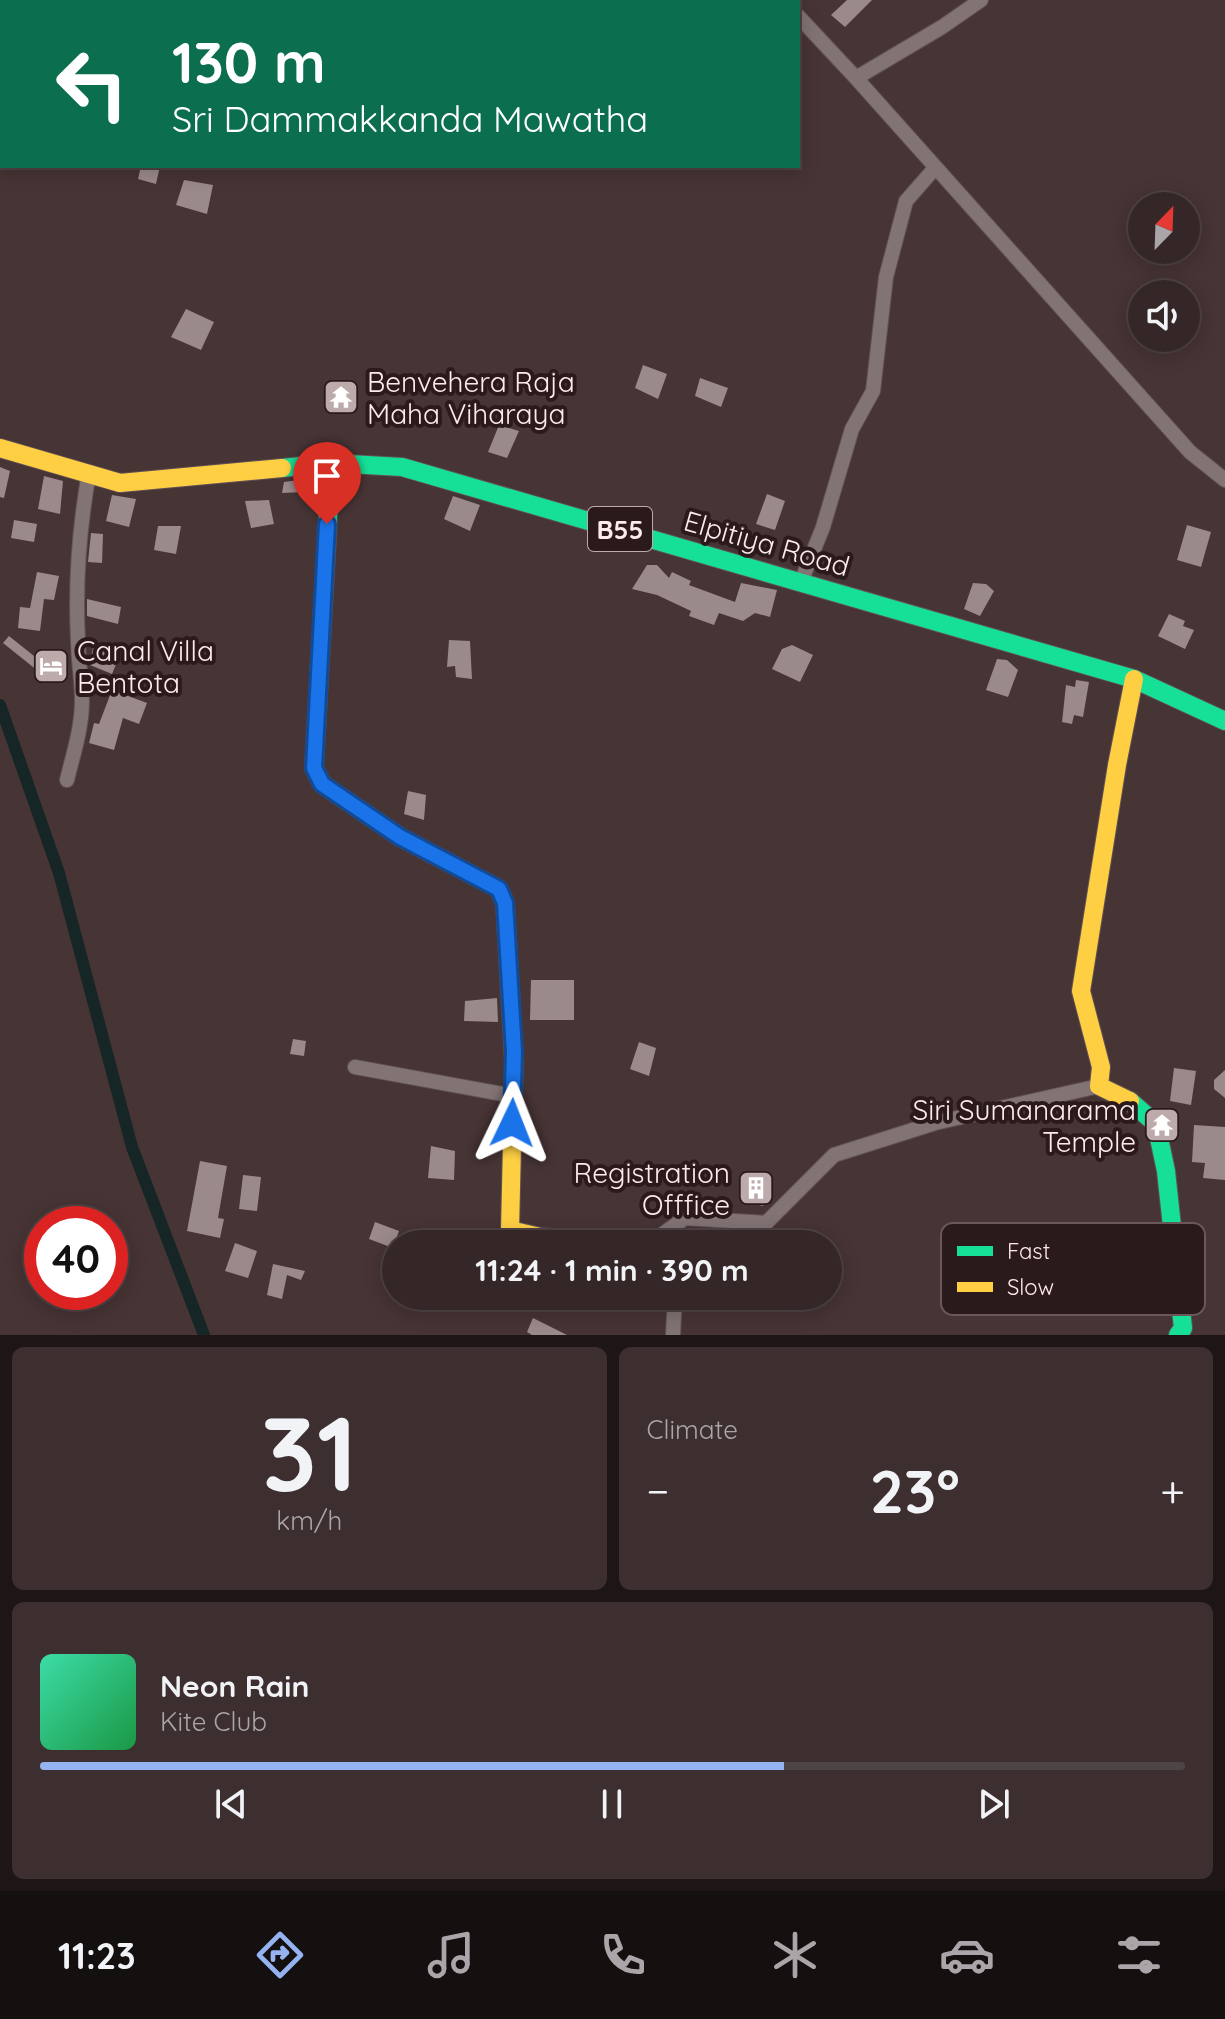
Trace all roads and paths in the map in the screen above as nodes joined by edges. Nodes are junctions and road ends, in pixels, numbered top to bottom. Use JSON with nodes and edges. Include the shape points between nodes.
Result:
{"nodes":[{"id":1,"x":981,"y":0,"type":"edge"},
{"id":2,"x":800,"y":18,"type":"edge"},
{"id":3,"x":856,"y":78,"type":"junction"},
{"id":4,"x":935,"y":168,"type":"junction"},
{"id":5,"x":0,"y":448,"type":"edge"},
{"id":6,"x":331,"y":463,"type":"junction"},
{"id":7,"x":89,"y":473,"type":"junction"},
{"id":8,"x":1225,"y":480,"type":"edge"},
{"id":9,"x":801,"y":582,"type":"junction"},
{"id":10,"x":1134,"y":679,"type":"junction"},
{"id":11,"x":1225,"y":721,"type":"edge"},
{"id":12,"x":67,"y":780,"type":"dead end"},
{"id":13,"x":355,"y":1067,"type":"dead end"},
{"id":14,"x":1099,"y":1086,"type":"junction"},
{"id":15,"x":513,"y":1096,"type":"junction"},
{"id":16,"x":1172,"y":1223,"type":"edge"},
{"id":17,"x":510,"y":1230,"type":"edge"},
{"id":18,"x":668,"y":1230,"type":"edge"},
{"id":19,"x":674,"y":1310,"type":"edge"},
{"id":20,"x":673,"y":1335,"type":"edge"}],
"edges":[{"from":1,"to":3,"type":"street"},
{"from":2,"to":3,"type":"street"},
{"from":3,"to":4,"type":"street"},
{"from":4,"to":8,"type":"street","via":[[1190,452]]},
{"from":4,"to":9,"type":"street","via":[[906,201],[886,277],[873,391],[852,429]]},
{"from":5,"to":7,"type":"street","name":"Elpitiya Road","number":"B55"},
{"from":6,"to":7,"type":"street","name":"Elpitiya Road","number":"B55","via":[[120,483]]},
{"from":6,"to":9,"type":"street","name":"Elpitiya Road","number":"B55","via":[[402,467]]},
{"from":6,"to":15,"type":"street","via":[[314,768],[322,784],[400,837],[499,889],[505,903]]},
{"from":7,"to":12,"type":"street","via":[[77,580],[82,703]]},
{"from":9,"to":10,"type":"street","name":"Elpitiya Road","number":"B55"},
{"from":10,"to":11,"type":"street","name":"Elpitiya Road","number":"B55"},
{"from":10,"to":14,"type":"street","via":[[1081,991],[1101,1067]]},
{"from":13,"to":15,"type":"street"},
{"from":14,"to":16,"type":"street","via":[[1126,1098],[1156,1124]]},
{"from":14,"to":18,"type":"street","via":[[935,1123],[834,1155],[766,1223],[685,1218]]},
{"from":15,"to":17,"type":"street"},
{"from":19,"to":20,"type":"street"}]}
